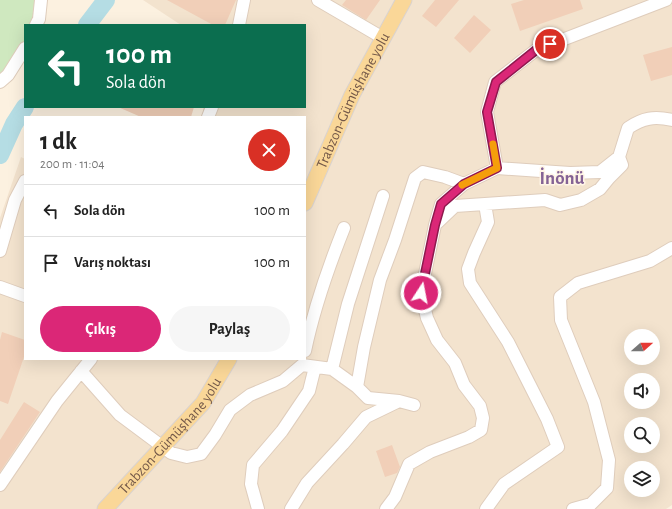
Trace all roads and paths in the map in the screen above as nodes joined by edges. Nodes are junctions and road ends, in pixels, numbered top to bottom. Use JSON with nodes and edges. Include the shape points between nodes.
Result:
{"nodes":[{"id":1,"x":40,"y":0,"type":"edge"},
{"id":2,"x":244,"y":0,"type":"edge"},
{"id":3,"x":318,"y":0,"type":"edge"},
{"id":4,"x":404,"y":0,"type":"edge"},
{"id":5,"x":666,"y":0,"type":"edge"},
{"id":6,"x":36,"y":24,"type":"edge"},
{"id":7,"x":239,"y":24,"type":"edge"},
{"id":8,"x":383,"y":38,"type":"junction"},
{"id":9,"x":24,"y":50,"type":"edge"},
{"id":10,"x":0,"y":82,"type":"edge"},
{"id":11,"x":672,"y":120,"type":"edge"},
{"id":12,"x":619,"y":156,"type":"junction"},
{"id":13,"x":497,"y":168,"type":"junction"},
{"id":14,"x":24,"y":183,"type":"edge"},
{"id":15,"x":464,"y":184,"type":"junction"},
{"id":16,"x":383,"y":196,"type":"dead end"},
{"id":17,"x":306,"y":201,"type":"edge"},
{"id":18,"x":485,"y":204,"type":"junction"},
{"id":19,"x":435,"y":225,"type":"junction"},
{"id":20,"x":344,"y":228,"type":"dead end"},
{"id":21,"x":672,"y":248,"type":"edge"},
{"id":22,"x":0,"y":251,"type":"edge"},
{"id":23,"x":0,"y":287,"type":"edge"},
{"id":24,"x":24,"y":296,"type":"edge"},
{"id":25,"x":306,"y":346,"type":"edge"},
{"id":26,"x":90,"y":360,"type":"edge"},
{"id":27,"x":228,"y":360,"type":"edge"},
{"id":28,"x":303,"y":362,"type":"edge"},
{"id":29,"x":315,"y":367,"type":"junction"},
{"id":30,"x":332,"y":369,"type":"junction"},
{"id":31,"x":81,"y":371,"type":"junction"},
{"id":32,"x":357,"y":387,"type":"junction"},
{"id":33,"x":399,"y":401,"type":"junction"},
{"id":34,"x":414,"y":405,"type":"dead end"},
{"id":35,"x":163,"y":447,"type":"junction"},
{"id":36,"x":0,"y":485,"type":"edge"},
{"id":37,"x":105,"y":509,"type":"edge"},
{"id":38,"x":258,"y":509,"type":"edge"},
{"id":39,"x":291,"y":509,"type":"edge"},
{"id":40,"x":386,"y":509,"type":"edge"},
{"id":41,"x":486,"y":509,"type":"edge"},
{"id":42,"x":573,"y":509,"type":"edge"}],
"edges":[{"from":1,"to":6,"type":"street"},
{"from":2,"to":7,"type":"street"},
{"from":3,"to":8,"type":"street"},
{"from":4,"to":8,"type":"main road","name":"Trabzon-Gümüşhane yolu"},
{"from":5,"to":13,"type":"street","via":[[536,50],[496,82],[487,112]]},
{"from":8,"to":17,"type":"main road","name":"Trabzon-Gümüşhane yolu","via":[[352,95]]},
{"from":9,"to":10,"type":"street","via":[[8,75]]},
{"from":11,"to":12,"type":"street","via":[[640,120],[628,128]]},
{"from":12,"to":13,"type":"street","via":[[600,172],[570,173]]},
{"from":12,"to":18,"type":"street","via":[[622,165],[600,189],[581,200],[560,205],[545,200]]},
{"from":13,"to":15,"type":"street"},
{"from":14,"to":22,"type":"street","via":[[15,200]]},
{"from":15,"to":19,"type":"street","via":[[441,204]]},
{"from":15,"to":32,"type":"street","via":[[423,172],[415,178],[380,280]]},
{"from":16,"to":30,"type":"street","via":[[348,304]]},
{"from":18,"to":19,"type":"street","via":[[455,206]]},
{"from":18,"to":41,"type":"street","via":[[488,222],[468,269],[470,283],[508,342],[547,419],[558,447],[504,484]]},
{"from":19,"to":40,"type":"street","via":[[421,293],[427,318],[437,340],[480,406],[483,418],[481,430],[409,464],[395,497]]},
{"from":20,"to":25,"type":"street","via":[[326,274]]},
{"from":21,"to":42,"type":"street","via":[[650,261],[578,283],[560,297],[561,320],[594,402],[609,460],[607,488],[590,504]]},
{"from":23,"to":24,"type":"street"},
{"from":26,"to":31,"type":"street"},
{"from":27,"to":35,"type":"main road","name":"Trabzon-Gümüşhane yolu","via":[[203,403]]},
{"from":28,"to":29,"type":"street"},
{"from":28,"to":35,"type":"street","via":[[283,381],[250,395],[230,410],[201,454],[187,457],[171,453]]},
{"from":29,"to":30,"type":"street"},
{"from":29,"to":38,"type":"street","via":[[309,391],[282,431],[253,465],[251,484]]},
{"from":30,"to":32,"type":"street"},
{"from":31,"to":35,"type":"street","via":[[120,415]]},
{"from":31,"to":36,"type":"street","via":[[57,401]]},
{"from":32,"to":33,"type":"street","via":[[368,398]]},
{"from":33,"to":34,"type":"street"},
{"from":33,"to":39,"type":"street","via":[[366,417],[307,483]]},
{"from":35,"to":37,"type":"main road","name":"Trabzon-Gümüşhane yolu"}]}
